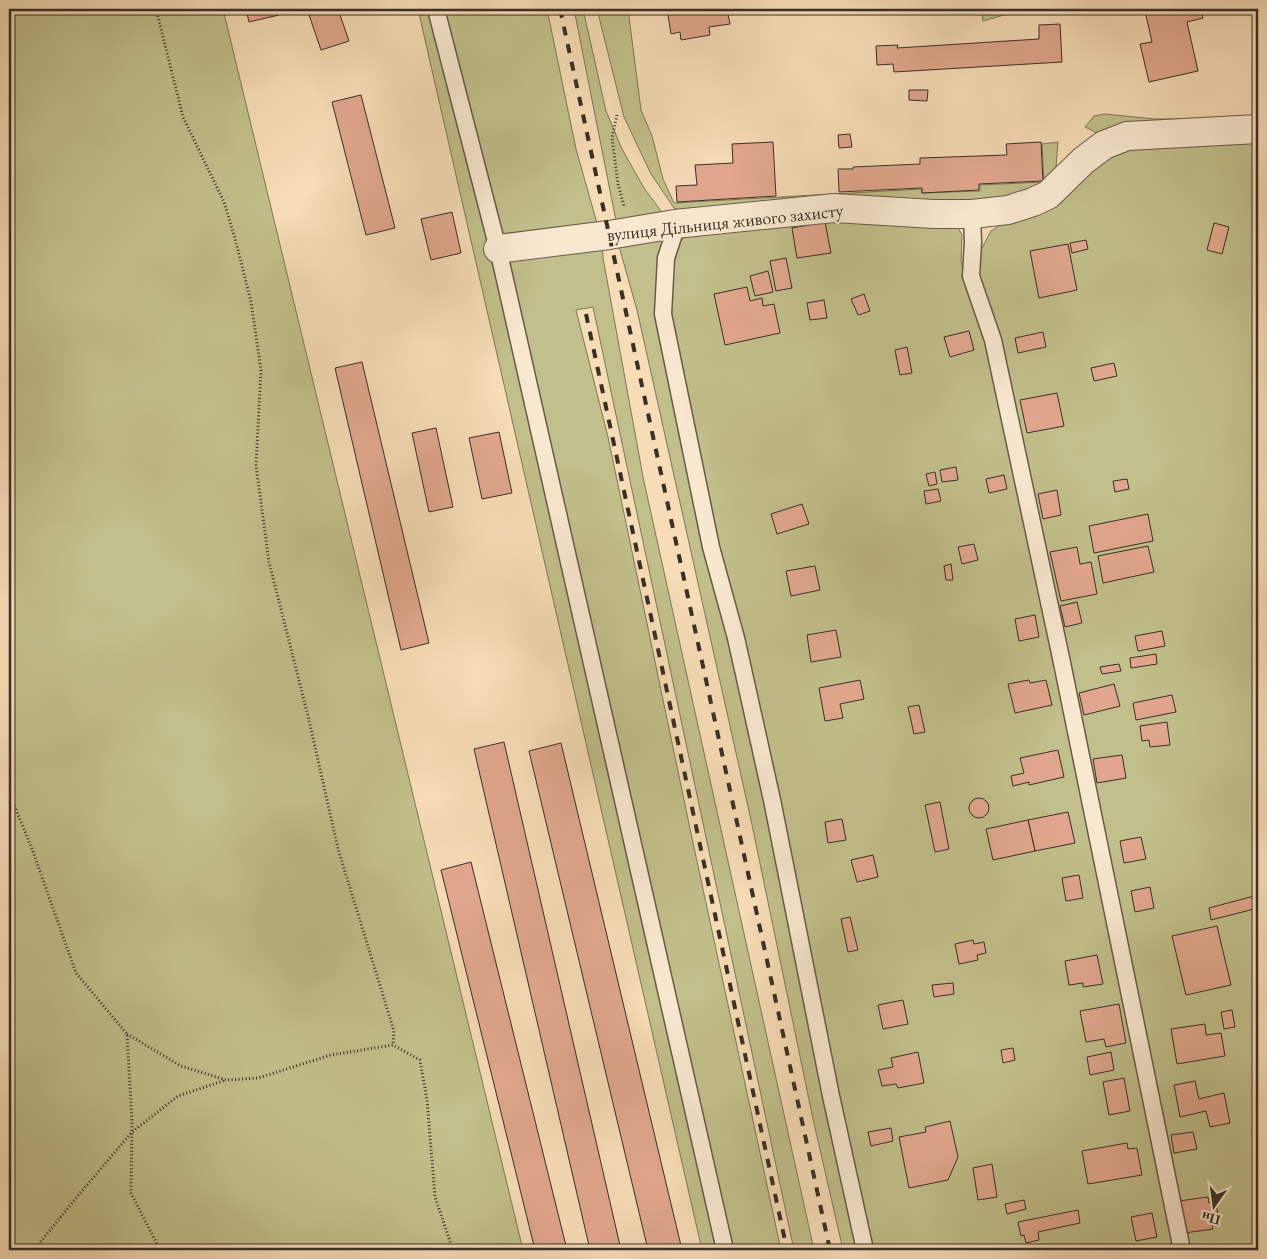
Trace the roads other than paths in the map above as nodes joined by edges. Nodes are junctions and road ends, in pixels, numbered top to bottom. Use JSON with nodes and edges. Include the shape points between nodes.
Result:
{"nodes":[{"id":1,"x":436,"y":9,"type":"edge"},
{"id":2,"x":1258,"y":129,"type":"edge"},
{"id":3,"x":972,"y":214,"type":"junction"},
{"id":4,"x":675,"y":224,"type":"junction"},
{"id":5,"x":498,"y":249,"type":"junction"},
{"id":6,"x":725,"y":1250,"type":"edge"},
{"id":7,"x":865,"y":1250,"type":"edge"},
{"id":8,"x":1182,"y":1250,"type":"edge"}],
"edges":[{"from":1,"to":5,"type":"lane"},
{"from":2,"to":3,"type":"street","name":"вулиця Дільниця живого захисту","via":[[1127,136],[1104,144],[1048,195],[1008,210]]},
{"from":3,"to":4,"type":"street","name":"вулиця Дільниця живого захисту","via":[[834,208]]},
{"from":3,"to":8,"type":"lane","via":[[971,276],[995,349]]},
{"from":4,"to":5,"type":"street","name":"вулиця Дільниця живого захисту"},
{"from":4,"to":7,"type":"lane","via":[[666,258],[663,314],[711,547],[736,638],[772,800]]},
{"from":5,"to":6,"type":"lane"}]}
